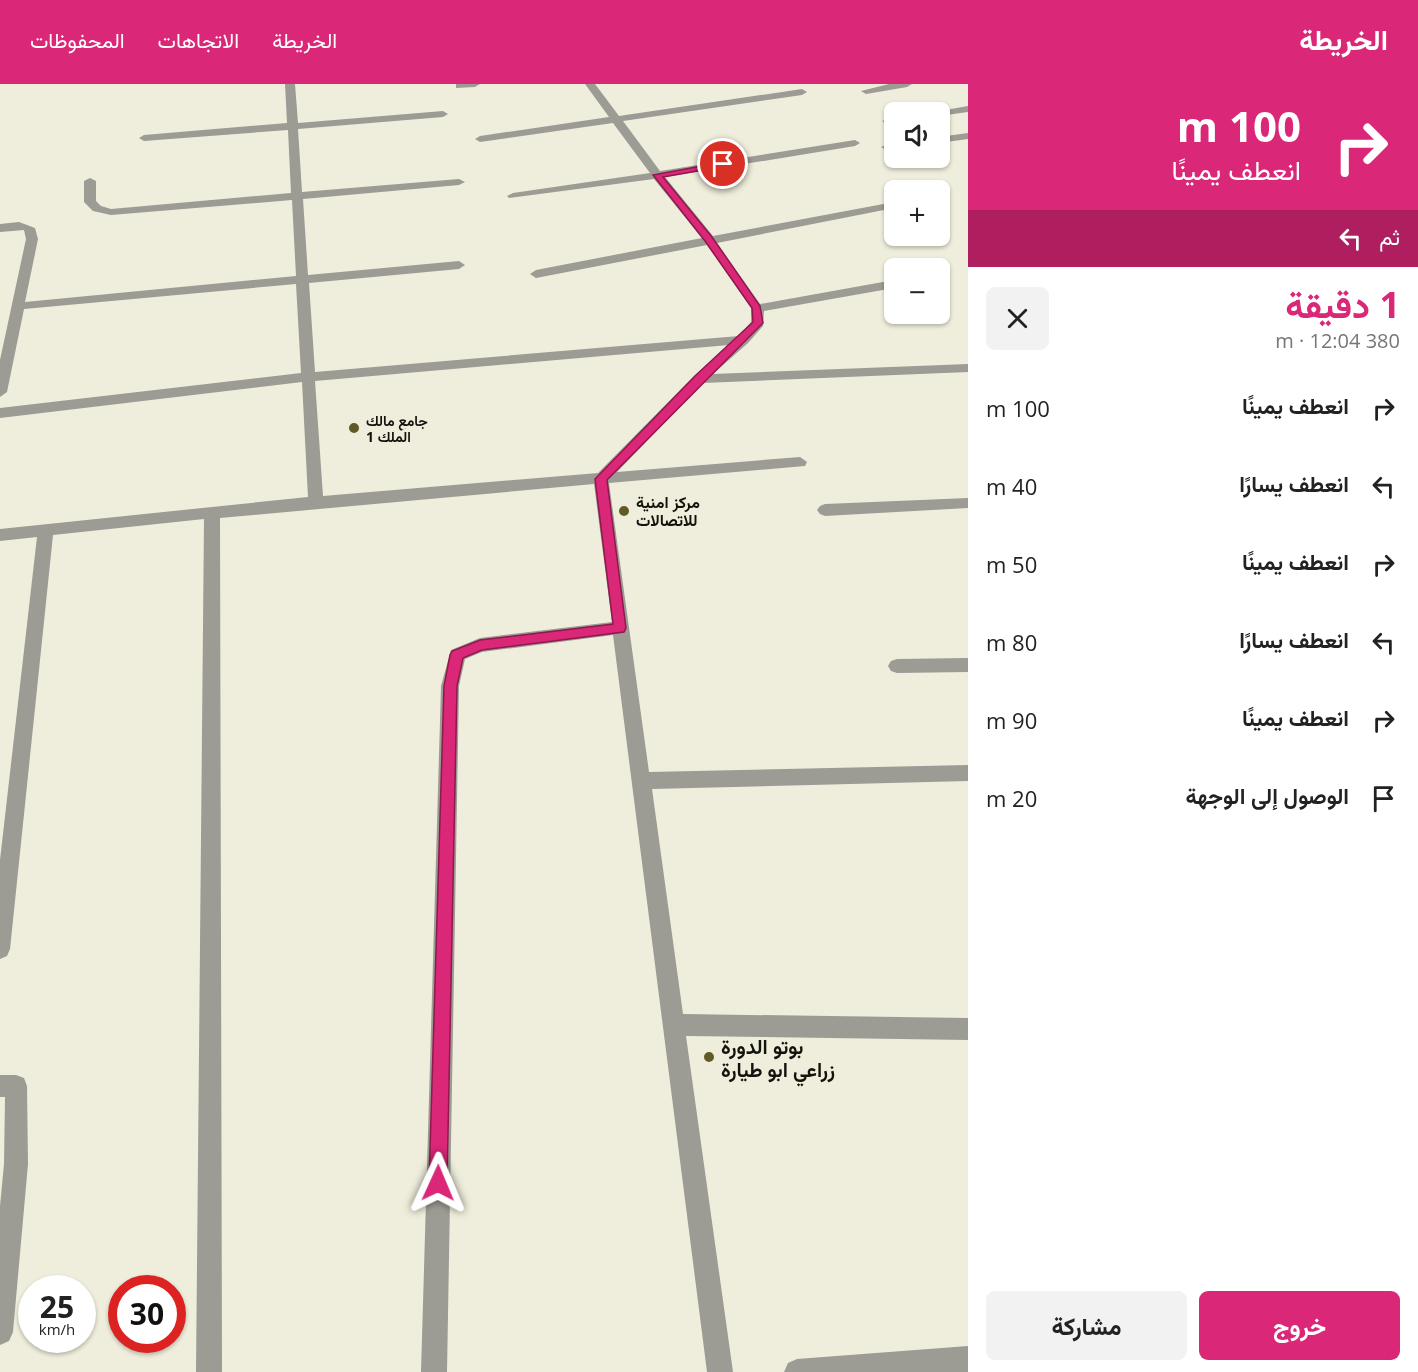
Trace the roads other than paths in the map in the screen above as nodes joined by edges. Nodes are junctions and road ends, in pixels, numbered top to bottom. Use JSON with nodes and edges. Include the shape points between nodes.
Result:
{"nodes":[{"id":1,"x":290,"y":84,"type":"edge"},
{"id":2,"x":475,"y":84,"type":"edge"},
{"id":3,"x":590,"y":84,"type":"edge"},
{"id":4,"x":908,"y":84,"type":"edge"},
{"id":5,"x":460,"y":86,"type":"dead end"},
{"id":6,"x":866,"y":91,"type":"dead end"},
{"id":7,"x":801,"y":92,"type":"dead end"},
{"id":8,"x":968,"y":109,"type":"edge"},
{"id":9,"x":950,"y":111,"type":"edge"},
{"id":10,"x":443,"y":114,"type":"dead end"},
{"id":11,"x":618,"y":120,"type":"junction"},
{"id":12,"x":292,"y":126,"type":"junction"},
{"id":13,"x":968,"y":136,"type":"edge"},
{"id":14,"x":144,"y":138,"type":"dead end"},
{"id":15,"x":950,"y":138,"type":"edge"},
{"id":16,"x":480,"y":139,"type":"dead end"},
{"id":17,"x":855,"y":143,"type":"dead end"},
{"id":18,"x":657,"y":175,"type":"junction"},
{"id":19,"x":90,"y":181,"type":"dead end"},
{"id":20,"x":459,"y":183,"type":"dead end"},
{"id":21,"x":513,"y":196,"type":"dead end"},
{"id":22,"x":297,"y":198,"type":"junction"},
{"id":23,"x":884,"y":207,"type":"edge"},
{"id":24,"x":0,"y":228,"type":"edge"},
{"id":25,"x":709,"y":239,"type":"junction"},
{"id":26,"x":459,"y":265,"type":"dead end"},
{"id":27,"x":536,"y":274,"type":"dead end"},
{"id":28,"x":302,"y":282,"type":"junction"},
{"id":29,"x":884,"y":286,"type":"edge"},
{"id":30,"x":19,"y":306,"type":"junction"},
{"id":31,"x":757,"y":308,"type":"junction"},
{"id":32,"x":742,"y":340,"type":"junction"},
{"id":33,"x":968,"y":368,"type":"edge"},
{"id":34,"x":308,"y":377,"type":"junction"},
{"id":35,"x":699,"y":379,"type":"junction"},
{"id":36,"x":0,"y":392,"type":"edge"},
{"id":37,"x":0,"y":413,"type":"edge"},
{"id":38,"x":800,"y":462,"type":"dead end"},
{"id":39,"x":601,"y":479,"type":"junction"},
{"id":40,"x":316,"y":502,"type":"junction"},
{"id":41,"x":968,"y":503,"type":"edge"},
{"id":42,"x":825,"y":510,"type":"dead end"},
{"id":43,"x":212,"y":513,"type":"junction"},
{"id":44,"x":46,"y":530,"type":"junction"},
{"id":45,"x":0,"y":535,"type":"edge"},
{"id":46,"x":620,"y":628,"type":"junction"},
{"id":47,"x":968,"y":664,"type":"edge"},
{"id":48,"x":897,"y":666,"type":"dead end"},
{"id":49,"x":968,"y":773,"type":"edge"},
{"id":50,"x":640,"y":781,"type":"junction"},
{"id":51,"x":0,"y":950,"type":"edge"},
{"id":52,"x":673,"y":1025,"type":"junction"},
{"id":53,"x":968,"y":1029,"type":"edge"},
{"id":54,"x":0,"y":1086,"type":"edge"},
{"id":55,"x":0,"y":1332,"type":"edge"},
{"id":56,"x":968,"y":1359,"type":"edge"},
{"id":57,"x":209,"y":1372,"type":"edge"},
{"id":58,"x":434,"y":1372,"type":"edge"},
{"id":59,"x":720,"y":1372,"type":"edge"},
{"id":60,"x":797,"y":1372,"type":"edge"}],
"edges":[{"from":1,"to":12,"type":"street"},
{"from":2,"to":5,"type":"street"},
{"from":3,"to":11,"type":"street"},
{"from":4,"to":6,"type":"street"},
{"from":7,"to":11,"type":"street"},
{"from":8,"to":9,"type":"street"},
{"from":10,"to":12,"type":"street"},
{"from":11,"to":16,"type":"street"},
{"from":11,"to":18,"type":"street"},
{"from":12,"to":14,"type":"street"},
{"from":12,"to":22,"type":"street"},
{"from":13,"to":15,"type":"street"},
{"from":17,"to":18,"type":"street"},
{"from":18,"to":21,"type":"street"},
{"from":18,"to":25,"type":"street"},
{"from":19,"to":22,"type":"street","via":[[90,202],[111,212]]},
{"from":20,"to":22,"type":"street"},
{"from":22,"to":28,"type":"street"},
{"from":23,"to":25,"type":"street"},
{"from":24,"to":30,"type":"street","via":[[29,228],[33,238]]},
{"from":25,"to":27,"type":"street"},
{"from":25,"to":31,"type":"street"},
{"from":26,"to":28,"type":"street"},
{"from":28,"to":30,"type":"street"},
{"from":28,"to":34,"type":"street"},
{"from":29,"to":31,"type":"street"},
{"from":30,"to":36,"type":"street"},
{"from":31,"to":32,"type":"street","via":[[758,323]]},
{"from":32,"to":34,"type":"street"},
{"from":32,"to":35,"type":"street"},
{"from":33,"to":35,"type":"street"},
{"from":34,"to":37,"type":"street"},
{"from":34,"to":40,"type":"street"},
{"from":35,"to":39,"type":"street"},
{"from":38,"to":39,"type":"street"},
{"from":39,"to":40,"type":"street"},
{"from":39,"to":46,"type":"street"},
{"from":40,"to":43,"type":"street"},
{"from":41,"to":42,"type":"street"},
{"from":43,"to":44,"type":"street"},
{"from":43,"to":57,"type":"street"},
{"from":44,"to":45,"type":"street"},
{"from":44,"to":51,"type":"street"},
{"from":46,"to":50,"type":"street"},
{"from":46,"to":58,"type":"street","via":[[480,645],[457,655],[450,686]]},
{"from":47,"to":48,"type":"street"},
{"from":49,"to":50,"type":"street"},
{"from":50,"to":52,"type":"street"},
{"from":52,"to":53,"type":"street"},
{"from":52,"to":59,"type":"street"},
{"from":54,"to":55,"type":"street","via":[[16,1086],[16,1164]]},
{"from":56,"to":60,"type":"street"}]}
